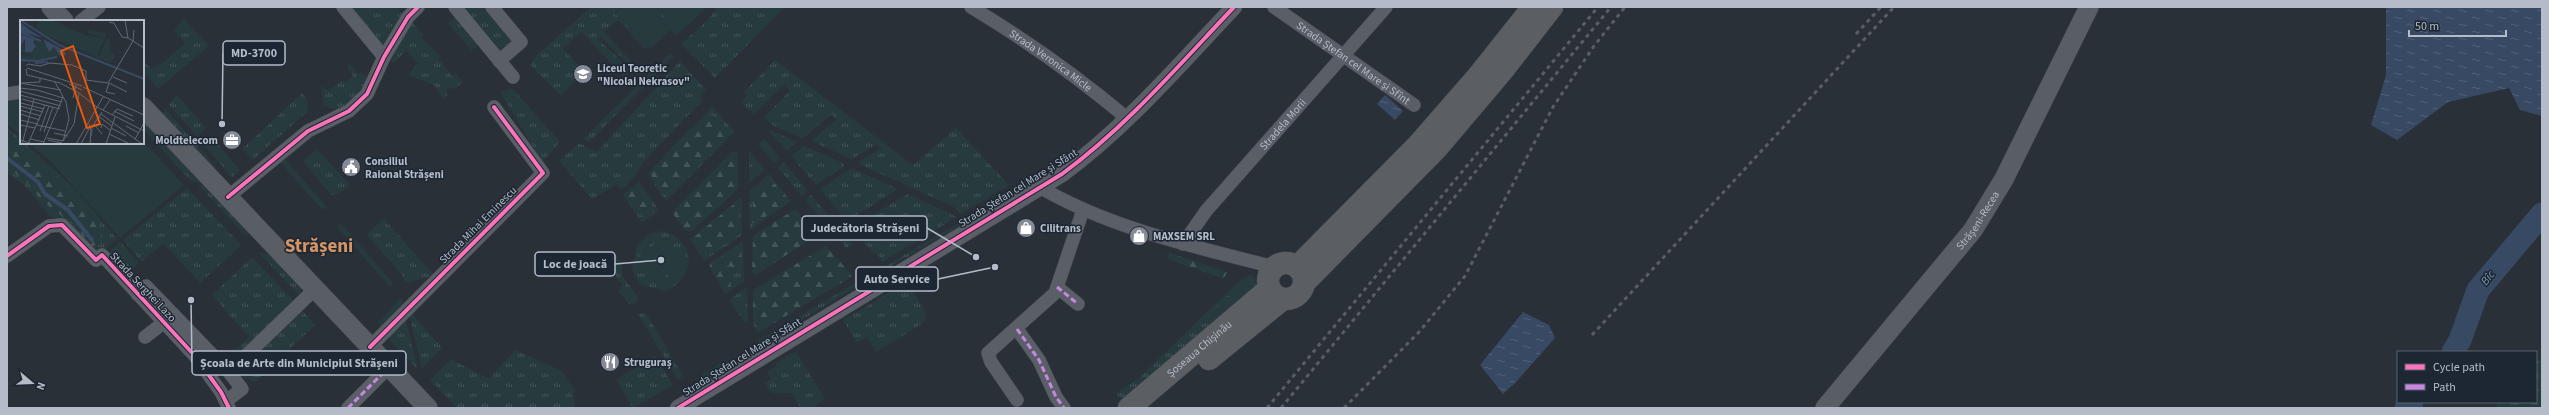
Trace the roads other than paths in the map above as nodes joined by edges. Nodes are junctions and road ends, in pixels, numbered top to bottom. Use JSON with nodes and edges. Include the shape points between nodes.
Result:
{"nodes":[{"id":1,"x":51,"y":7,"type":"edge"},
{"id":2,"x":99,"y":7,"type":"edge"},
{"id":3,"x":343,"y":7,"type":"edge"},
{"id":4,"x":418,"y":7,"type":"edge"},
{"id":5,"x":455,"y":7,"type":"edge"},
{"id":6,"x":492,"y":7,"type":"edge"},
{"id":7,"x":971,"y":7,"type":"edge"},
{"id":8,"x":1234,"y":7,"type":"edge"},
{"id":9,"x":1274,"y":7,"type":"edge"},
{"id":10,"x":1386,"y":7,"type":"edge"},
{"id":11,"x":1533,"y":7,"type":"edge"},
{"id":12,"x":1552,"y":7,"type":"edge"},
{"id":13,"x":2089,"y":7,"type":"edge"},
{"id":14,"x":63,"y":20,"type":"edge"},
{"id":15,"x":82,"y":20,"type":"edge"},
{"id":16,"x":1343,"y":54,"type":"junction"},
{"id":17,"x":384,"y":57,"type":"junction"},
{"id":18,"x":500,"y":61,"type":"junction"},
{"id":19,"x":513,"y":77,"type":"dead end"},
{"id":20,"x":1414,"y":105,"type":"dead end"},
{"id":21,"x":494,"y":107,"type":"dead end"},
{"id":22,"x":144,"y":108,"type":"edge"},
{"id":23,"x":1128,"y":118,"type":"junction"},
{"id":24,"x":1038,"y":186,"type":"junction"},
{"id":25,"x":228,"y":197,"type":"junction"},
{"id":26,"x":1083,"y":210,"type":"junction"},
{"id":27,"x":1183,"y":244,"type":"junction"},
{"id":28,"x":7,"y":256,"type":"edge"},
{"id":29,"x":1274,"y":267,"type":"junction"},
{"id":30,"x":1301,"y":275,"type":"junction"},
{"id":31,"x":1057,"y":287,"type":"junction"},
{"id":32,"x":315,"y":289,"type":"junction"},
{"id":33,"x":137,"y":294,"type":"junction"},
{"id":34,"x":1276,"y":294,"type":"junction"},
{"id":35,"x":1078,"y":304,"type":"dead end"},
{"id":36,"x":163,"y":322,"type":"junction"},
{"id":37,"x":1017,"y":329,"type":"junction"},
{"id":38,"x":145,"y":337,"type":"dead end"},
{"id":39,"x":370,"y":347,"type":"junction"},
{"id":40,"x":389,"y":367,"type":"junction"},
{"id":41,"x":229,"y":372,"type":"junction"},
{"id":42,"x":1017,"y":400,"type":"dead end"},
{"id":43,"x":227,"y":405,"type":"edge"},
{"id":44,"x":348,"y":408,"type":"edge"},
{"id":45,"x":428,"y":408,"type":"edge"},
{"id":46,"x":678,"y":408,"type":"edge"},
{"id":47,"x":1064,"y":408,"type":"edge"},
{"id":48,"x":1130,"y":408,"type":"edge"},
{"id":49,"x":1150,"y":408,"type":"edge"},
{"id":50,"x":1825,"y":408,"type":"edge"}],
"edges":[{"from":1,"to":14,"type":"main road"},
{"from":2,"to":15,"type":"street"},
{"from":3,"to":17,"type":"street"},
{"from":4,"to":17,"type":"street","via":[[408,17]]},
{"from":5,"to":18,"type":"street"},
{"from":6,"to":18,"type":"street","via":[[521,42]]},
{"from":7,"to":23,"type":"street","name":"Strada Veronica Micle","via":[[1008,29],[1080,79]]},
{"from":8,"to":23,"type":"street","name":"Strada Ștefan cel Mare și Sfânt"},
{"from":9,"to":16,"type":"street","name":"Strada Ștefan cel Mare și Sfînt"},
{"from":10,"to":16,"type":"street","name":"Stradela Morii"},
{"from":11,"to":30,"type":"highway","via":[[1479,75]]},
{"from":12,"to":30,"type":"highway","via":[[1437,148],[1338,249]]},
{"from":13,"to":50,"type":"main road","name":"Strășeni-Recea","via":[[2004,179],[1973,230]]},
{"from":16,"to":20,"type":"street","name":"Strada Ștefan cel Mare și Sfînt"},
{"from":16,"to":27,"type":"street","name":"Stradela Morii","via":[[1206,211]]},
{"from":17,"to":25,"type":"street","via":[[367,94],[349,112],[308,130]]},
{"from":18,"to":19,"type":"street"},
{"from":21,"to":39,"type":"street","name":"Strada Mihai Eminescu","via":[[543,173]]},
{"from":22,"to":25,"type":"main road"},
{"from":23,"to":24,"type":"street","name":"Strada Ștefan cel Mare și Sfânt","via":[[1090,153],[1062,174]]},
{"from":24,"to":26,"type":"street"},
{"from":24,"to":46,"type":"street","name":"Strada Ștefan cel Mare și Sfânt"},
{"from":25,"to":32,"type":"main road"},
{"from":26,"to":27,"type":"street"},
{"from":26,"to":31,"type":"street"},
{"from":27,"to":29,"type":"street"},
{"from":28,"to":33,"type":"street","name":"Strada Serghei Lazo","via":[[43,230],[58,224]]},
{"from":29,"to":30,"type":"highway","via":[[1286,263]]},
{"from":29,"to":34,"type":"highway","via":[[1268,277]]},
{"from":30,"to":34,"type":"highway","via":[[1299,294],[1289,299]]},
{"from":31,"to":35,"type":"street"},
{"from":31,"to":37,"type":"street","via":[[1050,300]]},
{"from":32,"to":39,"type":"main road"},
{"from":32,"to":41,"type":"street"},
{"from":33,"to":36,"type":"street","name":"Strada Serghei Lazo"},
{"from":33,"to":41,"type":"street","via":[[146,286]]},
{"from":34,"to":48,"type":"highway","name":"Șoseaua Chișinău"},
{"from":34,"to":49,"type":"highway"},
{"from":36,"to":38,"type":"street"},
{"from":36,"to":43,"type":"street","name":"Strada Serghei Lazo","via":[[195,356]]},
{"from":37,"to":42,"type":"street","via":[[988,353],[991,362]]},
{"from":37,"to":47,"type":"street","via":[[1039,360],[1056,397]]},
{"from":39,"to":40,"type":"main road"},
{"from":40,"to":44,"type":"street"},
{"from":40,"to":45,"type":"main road"},
{"from":41,"to":43,"type":"street","via":[[242,389]]}]}
